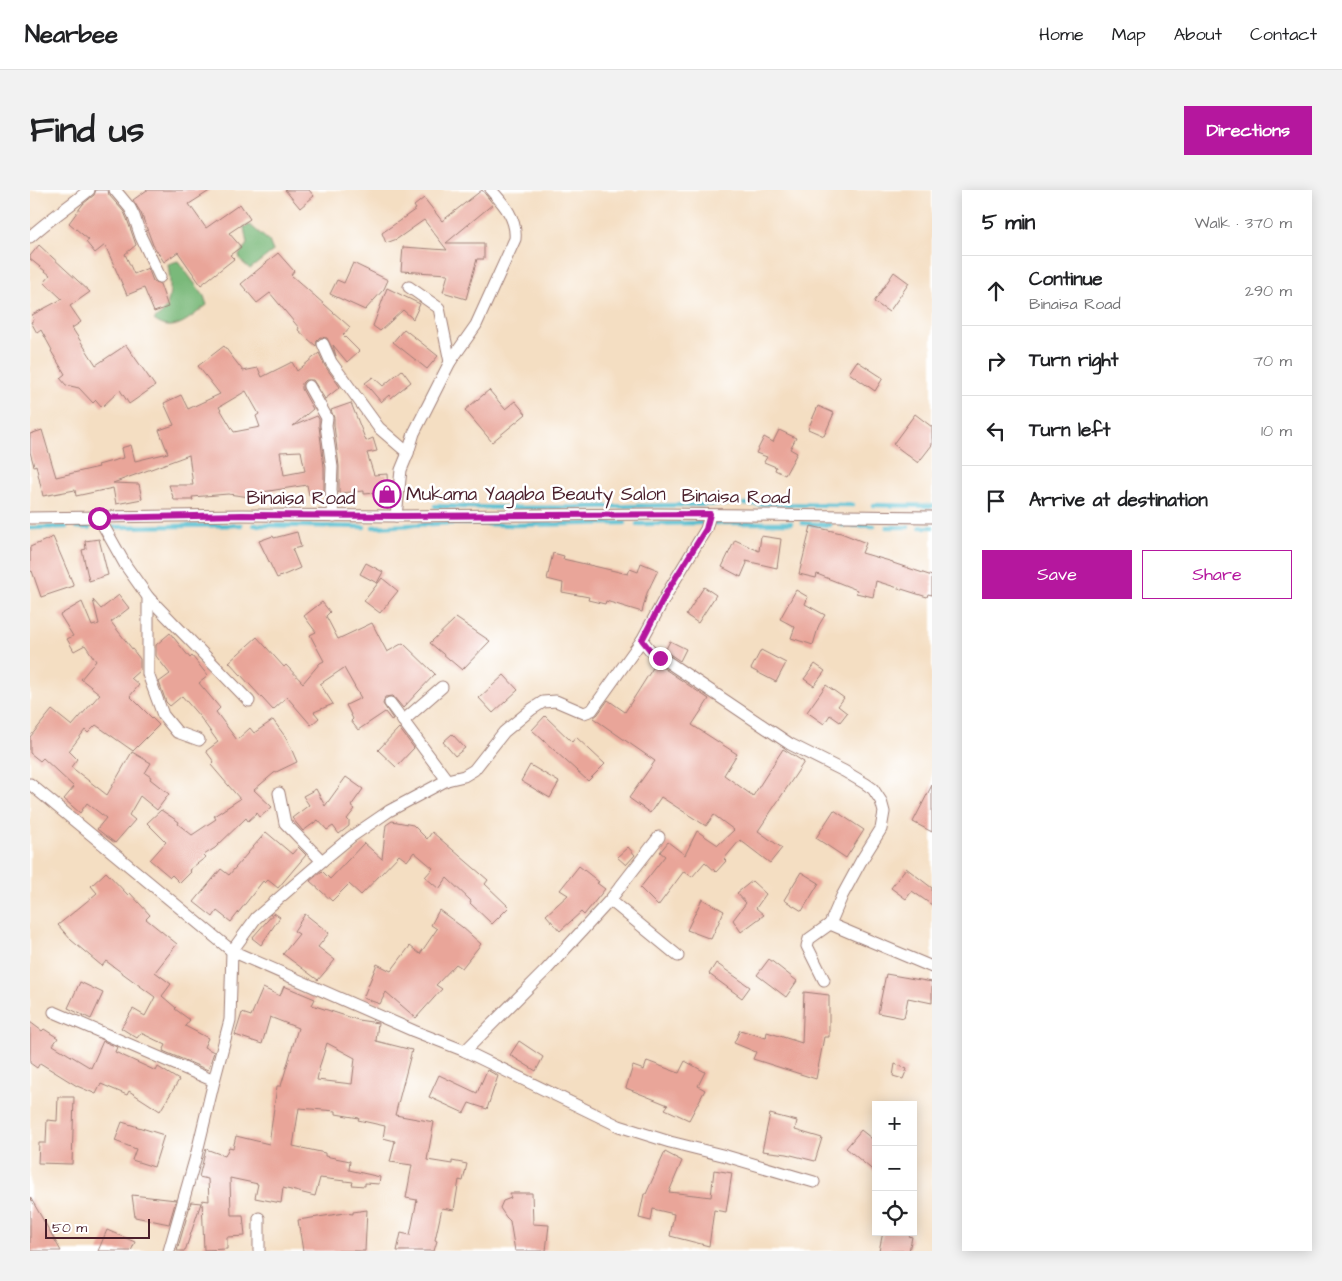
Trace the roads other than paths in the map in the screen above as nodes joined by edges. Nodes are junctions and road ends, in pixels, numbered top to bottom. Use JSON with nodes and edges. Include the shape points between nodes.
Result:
{"nodes":[{"id":1,"x":89,"y":190,"type":"edge"},
{"id":2,"x":115,"y":190,"type":"edge"},
{"id":3,"x":491,"y":190,"type":"edge"},
{"id":4,"x":30,"y":237,"type":"edge"},
{"id":5,"x":160,"y":277,"type":"dead end"},
{"id":6,"x":409,"y":288,"type":"dead end"},
{"id":7,"x":323,"y":344,"type":"dead end"},
{"id":8,"x":450,"y":362,"type":"junction"},
{"id":9,"x":309,"y":386,"type":"dead end"},
{"id":10,"x":408,"y":453,"type":"junction"},
{"id":11,"x":710,"y":514,"type":"junction"},
{"id":12,"x":334,"y":516,"type":"junction"},
{"id":13,"x":396,"y":516,"type":"junction"},
{"id":14,"x":932,"y":517,"type":"edge"},
{"id":15,"x":30,"y":518,"type":"edge"},
{"id":16,"x":99,"y":518,"type":"junction"},
{"id":17,"x":148,"y":598,"type":"junction"},
{"id":18,"x":642,"y":640,"type":"junction"},
{"id":19,"x":442,"y":688,"type":"dead end"},
{"id":20,"x":249,"y":701,"type":"dead end"},
{"id":21,"x":390,"y":703,"type":"dead end"},
{"id":22,"x":404,"y":721,"type":"junction"},
{"id":23,"x":199,"y":740,"type":"dead end"},
{"id":24,"x":447,"y":780,"type":"junction"},
{"id":25,"x":30,"y":784,"type":"edge"},
{"id":26,"x":279,"y":793,"type":"dead end"},
{"id":27,"x":659,"y":837,"type":"dead end"},
{"id":28,"x":322,"y":862,"type":"junction"},
{"id":29,"x":610,"y":900,"type":"junction"},
{"id":30,"x":830,"y":924,"type":"junction"},
{"id":31,"x":232,"y":951,"type":"junction"},
{"id":32,"x":678,"y":956,"type":"dead end"},
{"id":33,"x":932,"y":967,"type":"edge"},
{"id":34,"x":824,"y":980,"type":"dead end"},
{"id":35,"x":54,"y":1012,"type":"dead end"},
{"id":36,"x":464,"y":1051,"type":"junction"},
{"id":37,"x":214,"y":1081,"type":"junction"},
{"id":38,"x":814,"y":1182,"type":"dead end"},
{"id":39,"x":259,"y":1218,"type":"dead end"},
{"id":40,"x":169,"y":1251,"type":"edge"},
{"id":41,"x":259,"y":1251,"type":"edge"}],
"edges":[{"from":1,"to":4,"type":"street"},
{"from":2,"to":5,"type":"street","via":[[130,208]]},
{"from":3,"to":8,"type":"street","via":[[503,202],[513,220],[515,239],[476,326]]},
{"from":6,"to":8,"type":"street","via":[[439,308]]},
{"from":7,"to":10,"type":"street","via":[[331,362],[374,422]]},
{"from":8,"to":10,"type":"street","via":[[414,433]]},
{"from":9,"to":12,"type":"street","via":[[327,418]]},
{"from":10,"to":13,"type":"street","via":[[401,470]]},
{"from":11,"to":13,"type":"street","name":"Binaisa Road"},
{"from":11,"to":14,"type":"street","name":"Binaisa Road"},
{"from":11,"to":18,"type":"street","via":[[706,529]]},
{"from":12,"to":13,"type":"street","name":"Binaisa Road"},
{"from":12,"to":16,"type":"street","name":"Binaisa Road"},
{"from":15,"to":16,"type":"street","name":"Binaisa Road"},
{"from":16,"to":17,"type":"street"},
{"from":17,"to":20,"type":"street"},
{"from":17,"to":23,"type":"street","via":[[148,674],[163,715],[178,732]]},
{"from":18,"to":24,"type":"street","via":[[592,710],[584,713],[556,701],[543,702],[504,732],[474,770]]},
{"from":18,"to":30,"type":"street","via":[[650,650],[790,744],[844,771],[877,795],[884,812],[881,829],[860,861]]},
{"from":19,"to":22,"type":"street"},
{"from":21,"to":22,"type":"street"},
{"from":22,"to":24,"type":"street"},
{"from":24,"to":28,"type":"street","via":[[389,811]]},
{"from":25,"to":31,"type":"street"},
{"from":26,"to":28,"type":"street","via":[[285,824]]},
{"from":27,"to":29,"type":"street"},
{"from":28,"to":31,"type":"street","via":[[256,918]]},
{"from":29,"to":32,"type":"street"},
{"from":29,"to":36,"type":"street","via":[[546,970]]},
{"from":30,"to":33,"type":"street"},
{"from":30,"to":34,"type":"street","via":[[807,942]]},
{"from":31,"to":36,"type":"street"},
{"from":31,"to":37,"type":"street","via":[[230,1020]]},
{"from":35,"to":37,"type":"street"},
{"from":36,"to":38,"type":"street","via":[[618,1126]]},
{"from":37,"to":40,"type":"street"},
{"from":39,"to":41,"type":"street"}]}
